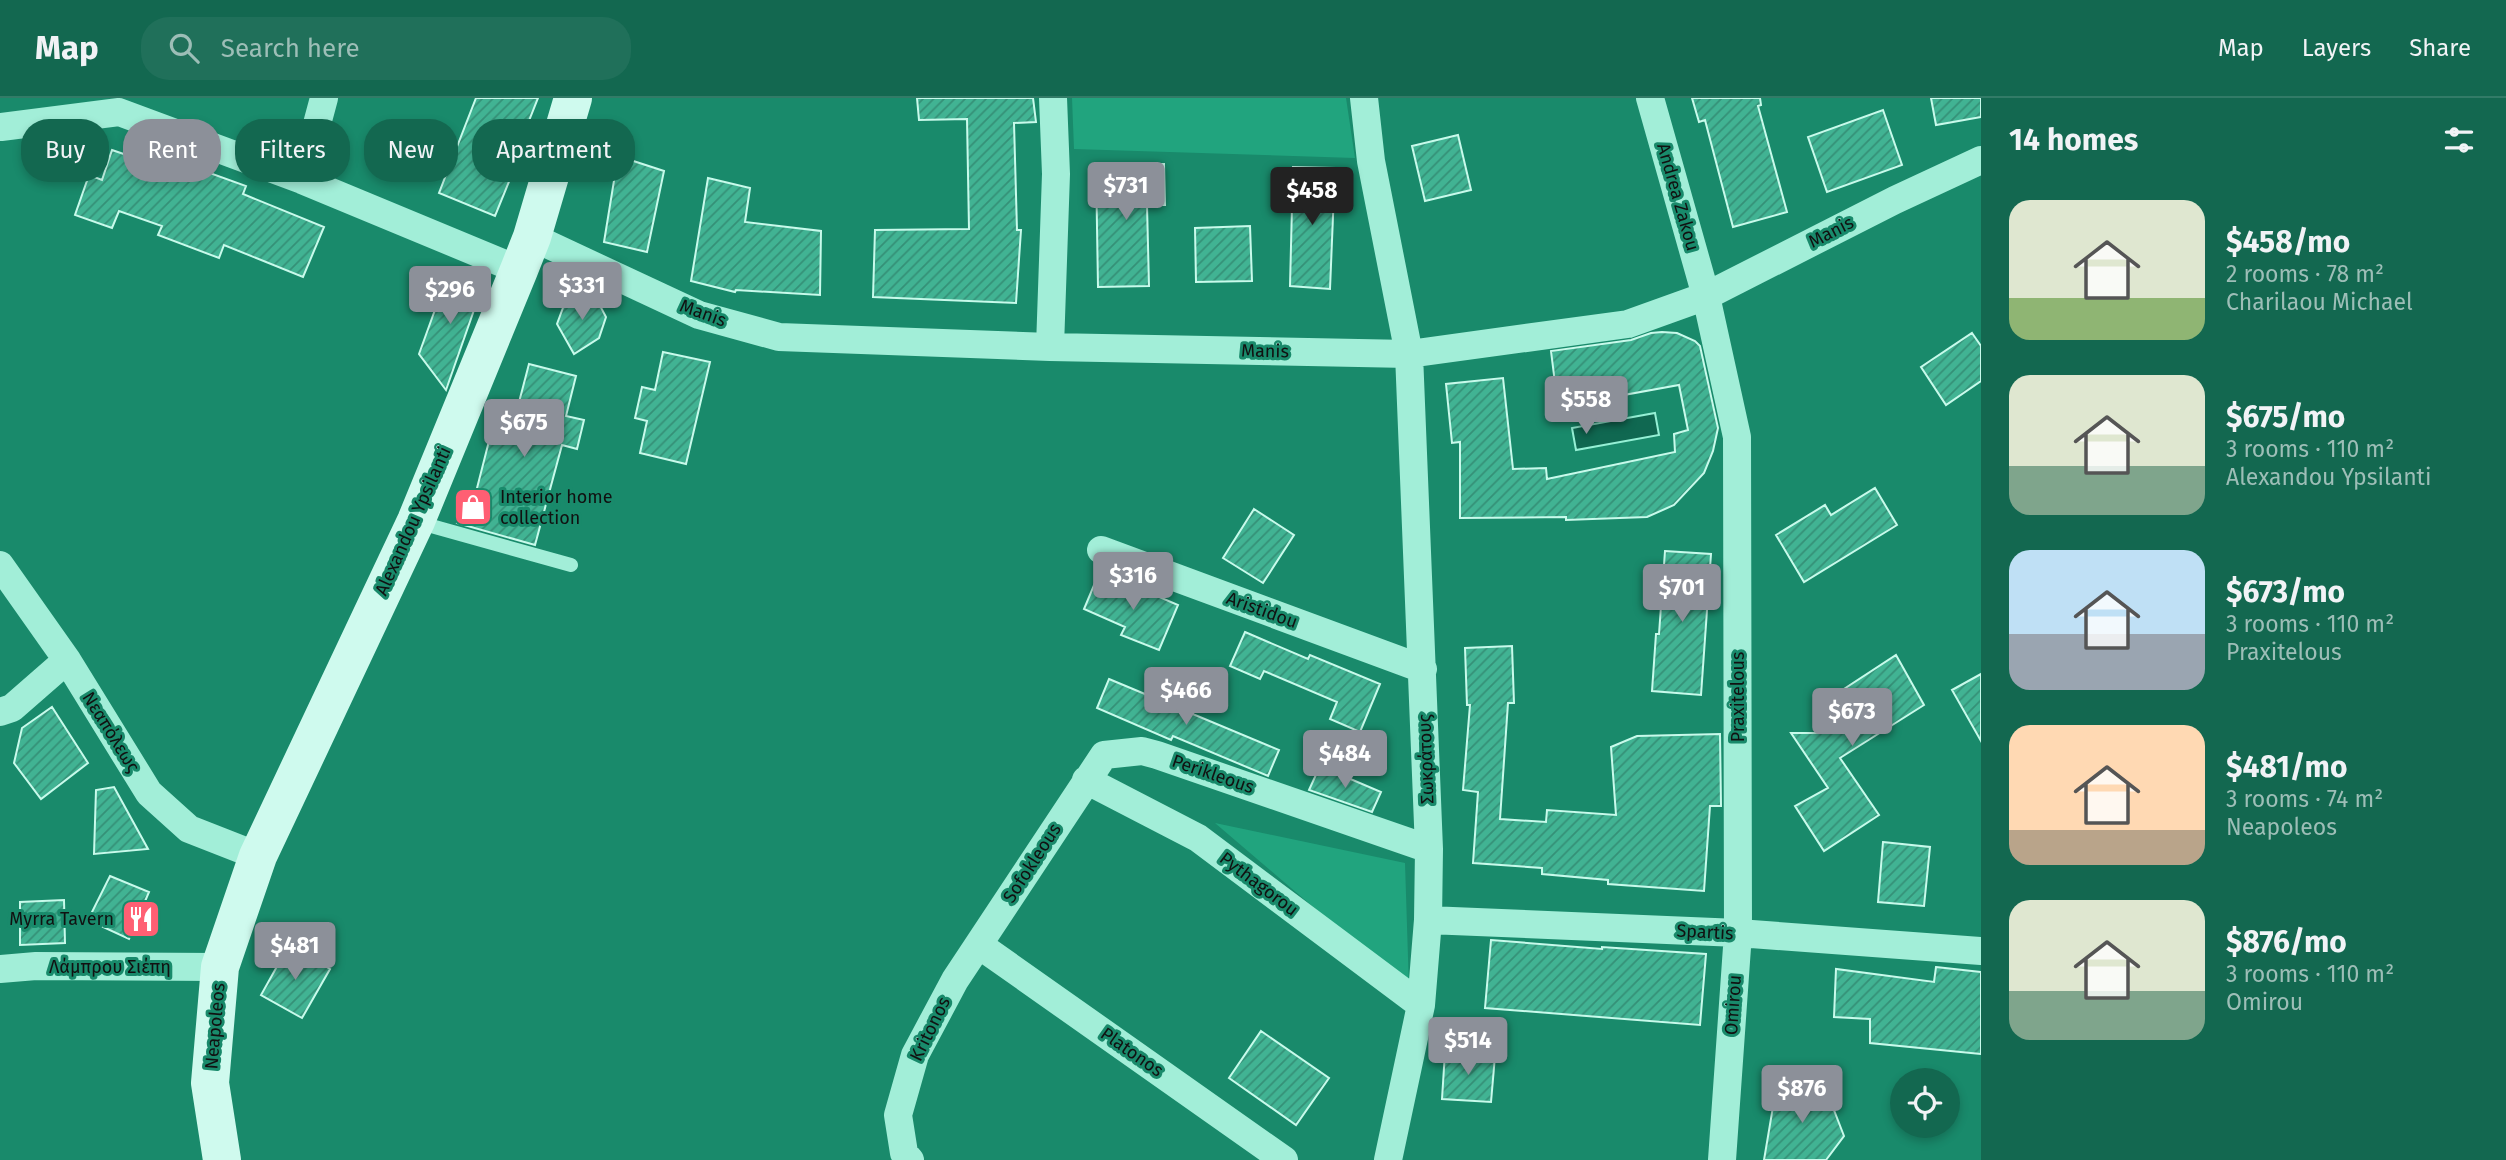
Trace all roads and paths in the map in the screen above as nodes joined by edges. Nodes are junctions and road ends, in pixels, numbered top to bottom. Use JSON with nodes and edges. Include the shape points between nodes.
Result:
{"nodes":[{"id":1,"x":324,"y":98,"type":"edge"},
{"id":2,"x":573,"y":98,"type":"edge"},
{"id":3,"x":1054,"y":98,"type":"edge"},
{"id":4,"x":1364,"y":98,"type":"edge"},
{"id":5,"x":1650,"y":98,"type":"edge"},
{"id":6,"x":120,"y":105,"type":"edge"},
{"id":7,"x":318,"y":119,"type":"edge"},
{"id":8,"x":1,"y":127,"type":"edge"},
{"id":9,"x":235,"y":152,"type":"edge"},
{"id":10,"x":1981,"y":160,"type":"edge"},
{"id":11,"x":308,"y":182,"type":"edge"},
{"id":12,"x":526,"y":253,"type":"junction"},
{"id":13,"x":1706,"y":296,"type":"junction"},
{"id":14,"x":1050,"y":347,"type":"junction"},
{"id":15,"x":1409,"y":354,"type":"junction"},
{"id":16,"x":416,"y":521,"type":"junction"},
{"id":17,"x":1101,"y":550,"type":"dead end"},
{"id":18,"x":0,"y":565,"type":"edge"},
{"id":19,"x":571,"y":565,"type":"dead end"},
{"id":20,"x":67,"y":660,"type":"junction"},
{"id":21,"x":1423,"y":669,"type":"junction"},
{"id":22,"x":0,"y":712,"type":"edge"},
{"id":23,"x":1086,"y":780,"type":"junction"},
{"id":24,"x":1429,"y":849,"type":"junction"},
{"id":25,"x":258,"y":856,"type":"junction"},
{"id":26,"x":1428,"y":920,"type":"junction"},
{"id":27,"x":1738,"y":933,"type":"junction"},
{"id":28,"x":979,"y":945,"type":"junction"},
{"id":29,"x":1981,"y":951,"type":"edge"},
{"id":30,"x":220,"y":967,"type":"junction"},
{"id":31,"x":0,"y":969,"type":"edge"},
{"id":32,"x":1421,"y":1005,"type":"junction"},
{"id":33,"x":222,"y":1160,"type":"edge"},
{"id":34,"x":910,"y":1160,"type":"edge"},
{"id":35,"x":1284,"y":1160,"type":"edge"},
{"id":36,"x":1388,"y":1160,"type":"edge"},
{"id":37,"x":1722,"y":1160,"type":"edge"}],
"edges":[{"from":1,"to":7,"type":"street"},
{"from":2,"to":12,"type":"main road","name":"Alexandou Ypsilanti"},
{"from":3,"to":14,"type":"street"},
{"from":4,"to":15,"type":"street","name":"Σωκράτους","via":[[1371,161]]},
{"from":5,"to":13,"type":"street","name":"Andrea Zakou"},
{"from":6,"to":8,"type":"street"},
{"from":6,"to":9,"type":"street","name":"Manis"},
{"from":10,"to":13,"type":"street","name":"Manis"},
{"from":11,"to":12,"type":"street","name":"Manis"},
{"from":12,"to":14,"type":"street","name":"Manis","via":[[699,315],[779,337]]},
{"from":12,"to":16,"type":"main road","name":"Alexandou Ypsilanti"},
{"from":13,"to":15,"type":"street","name":"Manis","via":[[1628,324]]},
{"from":13,"to":27,"type":"street","name":"Praxitelous","via":[[1737,437]]},
{"from":14,"to":15,"type":"street","name":"Manis"},
{"from":15,"to":21,"type":"street","name":"Σωκράτους"},
{"from":16,"to":19,"type":"lane"},
{"from":16,"to":25,"type":"main road","name":"Alexandou Ypsilanti"},
{"from":17,"to":21,"type":"street","name":"Aristidou"},
{"from":18,"to":20,"type":"street","name":"Νεαπόλεως"},
{"from":20,"to":22,"type":"street","via":[[12,708]]},
{"from":20,"to":25,"type":"street","name":"Νεαπόλεως","via":[[149,793],[189,829]]},
{"from":21,"to":24,"type":"street","name":"Σωκράτους"},
{"from":23,"to":24,"type":"street","name":"Perikleous","via":[[1104,755],[1142,751]]},
{"from":23,"to":28,"type":"street","name":"Sofokleous"},
{"from":23,"to":32,"type":"street","name":"Pythagorou","via":[[1198,838]]},
{"from":24,"to":26,"type":"street","name":"Σωκράτους"},
{"from":25,"to":30,"type":"main road","name":"Neapoleos"},
{"from":26,"to":27,"type":"street","name":"Spartis"},
{"from":26,"to":32,"type":"street","name":"Σωκράτους"},
{"from":27,"to":29,"type":"street","name":"Spartis"},
{"from":27,"to":37,"type":"street","name":"Omirou"},
{"from":28,"to":34,"type":"street","name":"Kritonos","via":[[915,1055],[898,1115],[904,1153]]},
{"from":28,"to":35,"type":"street","name":"Platonos"},
{"from":30,"to":31,"type":"street","name":"Λάμπρου Σιέπη"},
{"from":30,"to":33,"type":"main road","name":"Neapoleos","via":[[210,1083]]},
{"from":32,"to":36,"type":"street","name":"Σωκράτους"}]}
